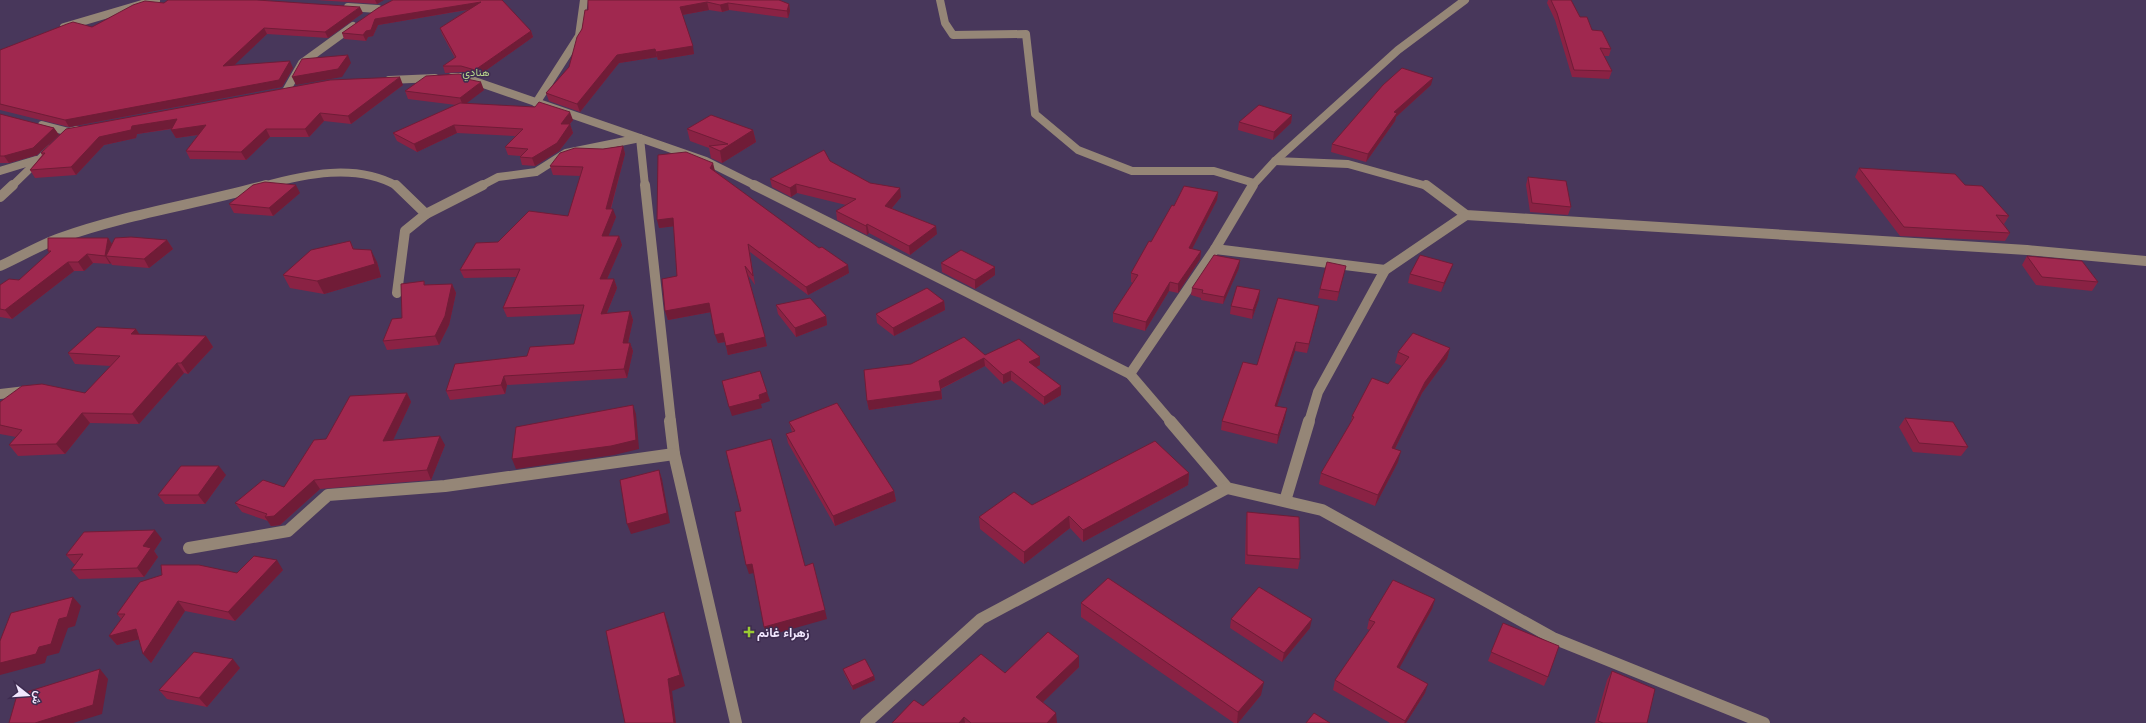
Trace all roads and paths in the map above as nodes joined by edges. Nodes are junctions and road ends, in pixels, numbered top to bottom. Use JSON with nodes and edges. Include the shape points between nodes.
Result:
{"nodes":[{"id":1,"x":156,"y":0,"type":"edge"},
{"id":2,"x":584,"y":0,"type":"edge"},
{"id":3,"x":1465,"y":0,"type":"edge"},
{"id":4,"x":943,"y":1,"type":"edge"},
{"id":5,"x":338,"y":6,"type":"edge"},
{"id":6,"x":365,"y":18,"type":"edge"},
{"id":7,"x":359,"y":22,"type":"edge"},
{"id":8,"x":57,"y":30,"type":"edge"},
{"id":9,"x":379,"y":81,"type":"edge"},
{"id":10,"x":302,"y":88,"type":"edge"},
{"id":11,"x":536,"y":103,"type":"junction"},
{"id":12,"x":34,"y":123,"type":"edge"},
{"id":13,"x":85,"y":129,"type":"edge"},
{"id":14,"x":69,"y":132,"type":"junction"},
{"id":15,"x":640,"y":138,"type":"junction"},
{"id":16,"x":38,"y":160,"type":"junction"},
{"id":17,"x":1275,"y":161,"type":"junction"},
{"id":18,"x":0,"y":171,"type":"edge"},
{"id":19,"x":1254,"y":183,"type":"junction"},
{"id":20,"x":0,"y":197,"type":"edge"},
{"id":21,"x":426,"y":214,"type":"junction"},
{"id":22,"x":1466,"y":215,"type":"junction"},
{"id":23,"x":1215,"y":249,"type":"junction"},
{"id":24,"x":2146,"y":261,"type":"edge"},
{"id":25,"x":0,"y":266,"type":"edge"},
{"id":26,"x":1385,"y":270,"type":"junction"},
{"id":27,"x":397,"y":293,"type":"dead end"},
{"id":28,"x":1130,"y":374,"type":"junction"},
{"id":29,"x":35,"y":390,"type":"edge"},
{"id":30,"x":0,"y":394,"type":"edge"},
{"id":31,"x":674,"y":454,"type":"junction"},
{"id":32,"x":1227,"y":488,"type":"junction"},
{"id":33,"x":1285,"y":502,"type":"junction"},
{"id":34,"x":189,"y":548,"type":"dead end"},
{"id":35,"x":736,"y":723,"type":"edge"},
{"id":36,"x":866,"y":723,"type":"edge"},
{"id":37,"x":1764,"y":723,"type":"edge"}],
"edges":[{"from":1,"to":8,"type":"street"},
{"from":2,"to":11,"type":"street","via":[[579,36]]},
{"from":3,"to":17,"type":"street","via":[[1398,50]]},
{"from":4,"to":19,"type":"street","via":[[946,23],[953,35],[1026,34],[1035,114],[1078,150],[1132,171],[1214,171]]},
{"from":5,"to":6,"type":"street","via":[[381,7]]},
{"from":7,"to":10,"type":"street","via":[[302,63],[282,92]]},
{"from":9,"to":11,"type":"street","via":[[463,77]]},
{"from":11,"to":15,"type":"street"},
{"from":12,"to":14,"type":"street"},
{"from":13,"to":14,"type":"street"},
{"from":14,"to":16,"type":"street"},
{"from":15,"to":21,"type":"street","via":[[566,153],[536,172],[498,177]]},
{"from":15,"to":28,"type":"street","via":[[706,161]]},
{"from":15,"to":31,"type":"street"},
{"from":16,"to":18,"type":"street"},
{"from":16,"to":20,"type":"street"},
{"from":17,"to":19,"type":"street"},
{"from":17,"to":22,"type":"street","via":[[1348,164],[1426,185]]},
{"from":19,"to":23,"type":"street"},
{"from":21,"to":25,"type":"street","via":[[396,185],[355,172],[294,178],[228,196],[125,218],[59,238]]},
{"from":21,"to":27,"type":"street","via":[[405,231]]},
{"from":22,"to":24,"type":"street","via":[[2027,250]]},
{"from":22,"to":26,"type":"street"},
{"from":23,"to":26,"type":"street"},
{"from":23,"to":28,"type":"street"},
{"from":26,"to":33,"type":"street","via":[[1318,392]]},
{"from":28,"to":32,"type":"street"},
{"from":29,"to":30,"type":"street"},
{"from":31,"to":34,"type":"street","via":[[445,486],[328,496],[288,531]]},
{"from":31,"to":35,"type":"street"},
{"from":32,"to":33,"type":"street"},
{"from":32,"to":36,"type":"street","via":[[981,619]]},
{"from":33,"to":37,"type":"street","via":[[1322,510],[1553,638]]}]}
